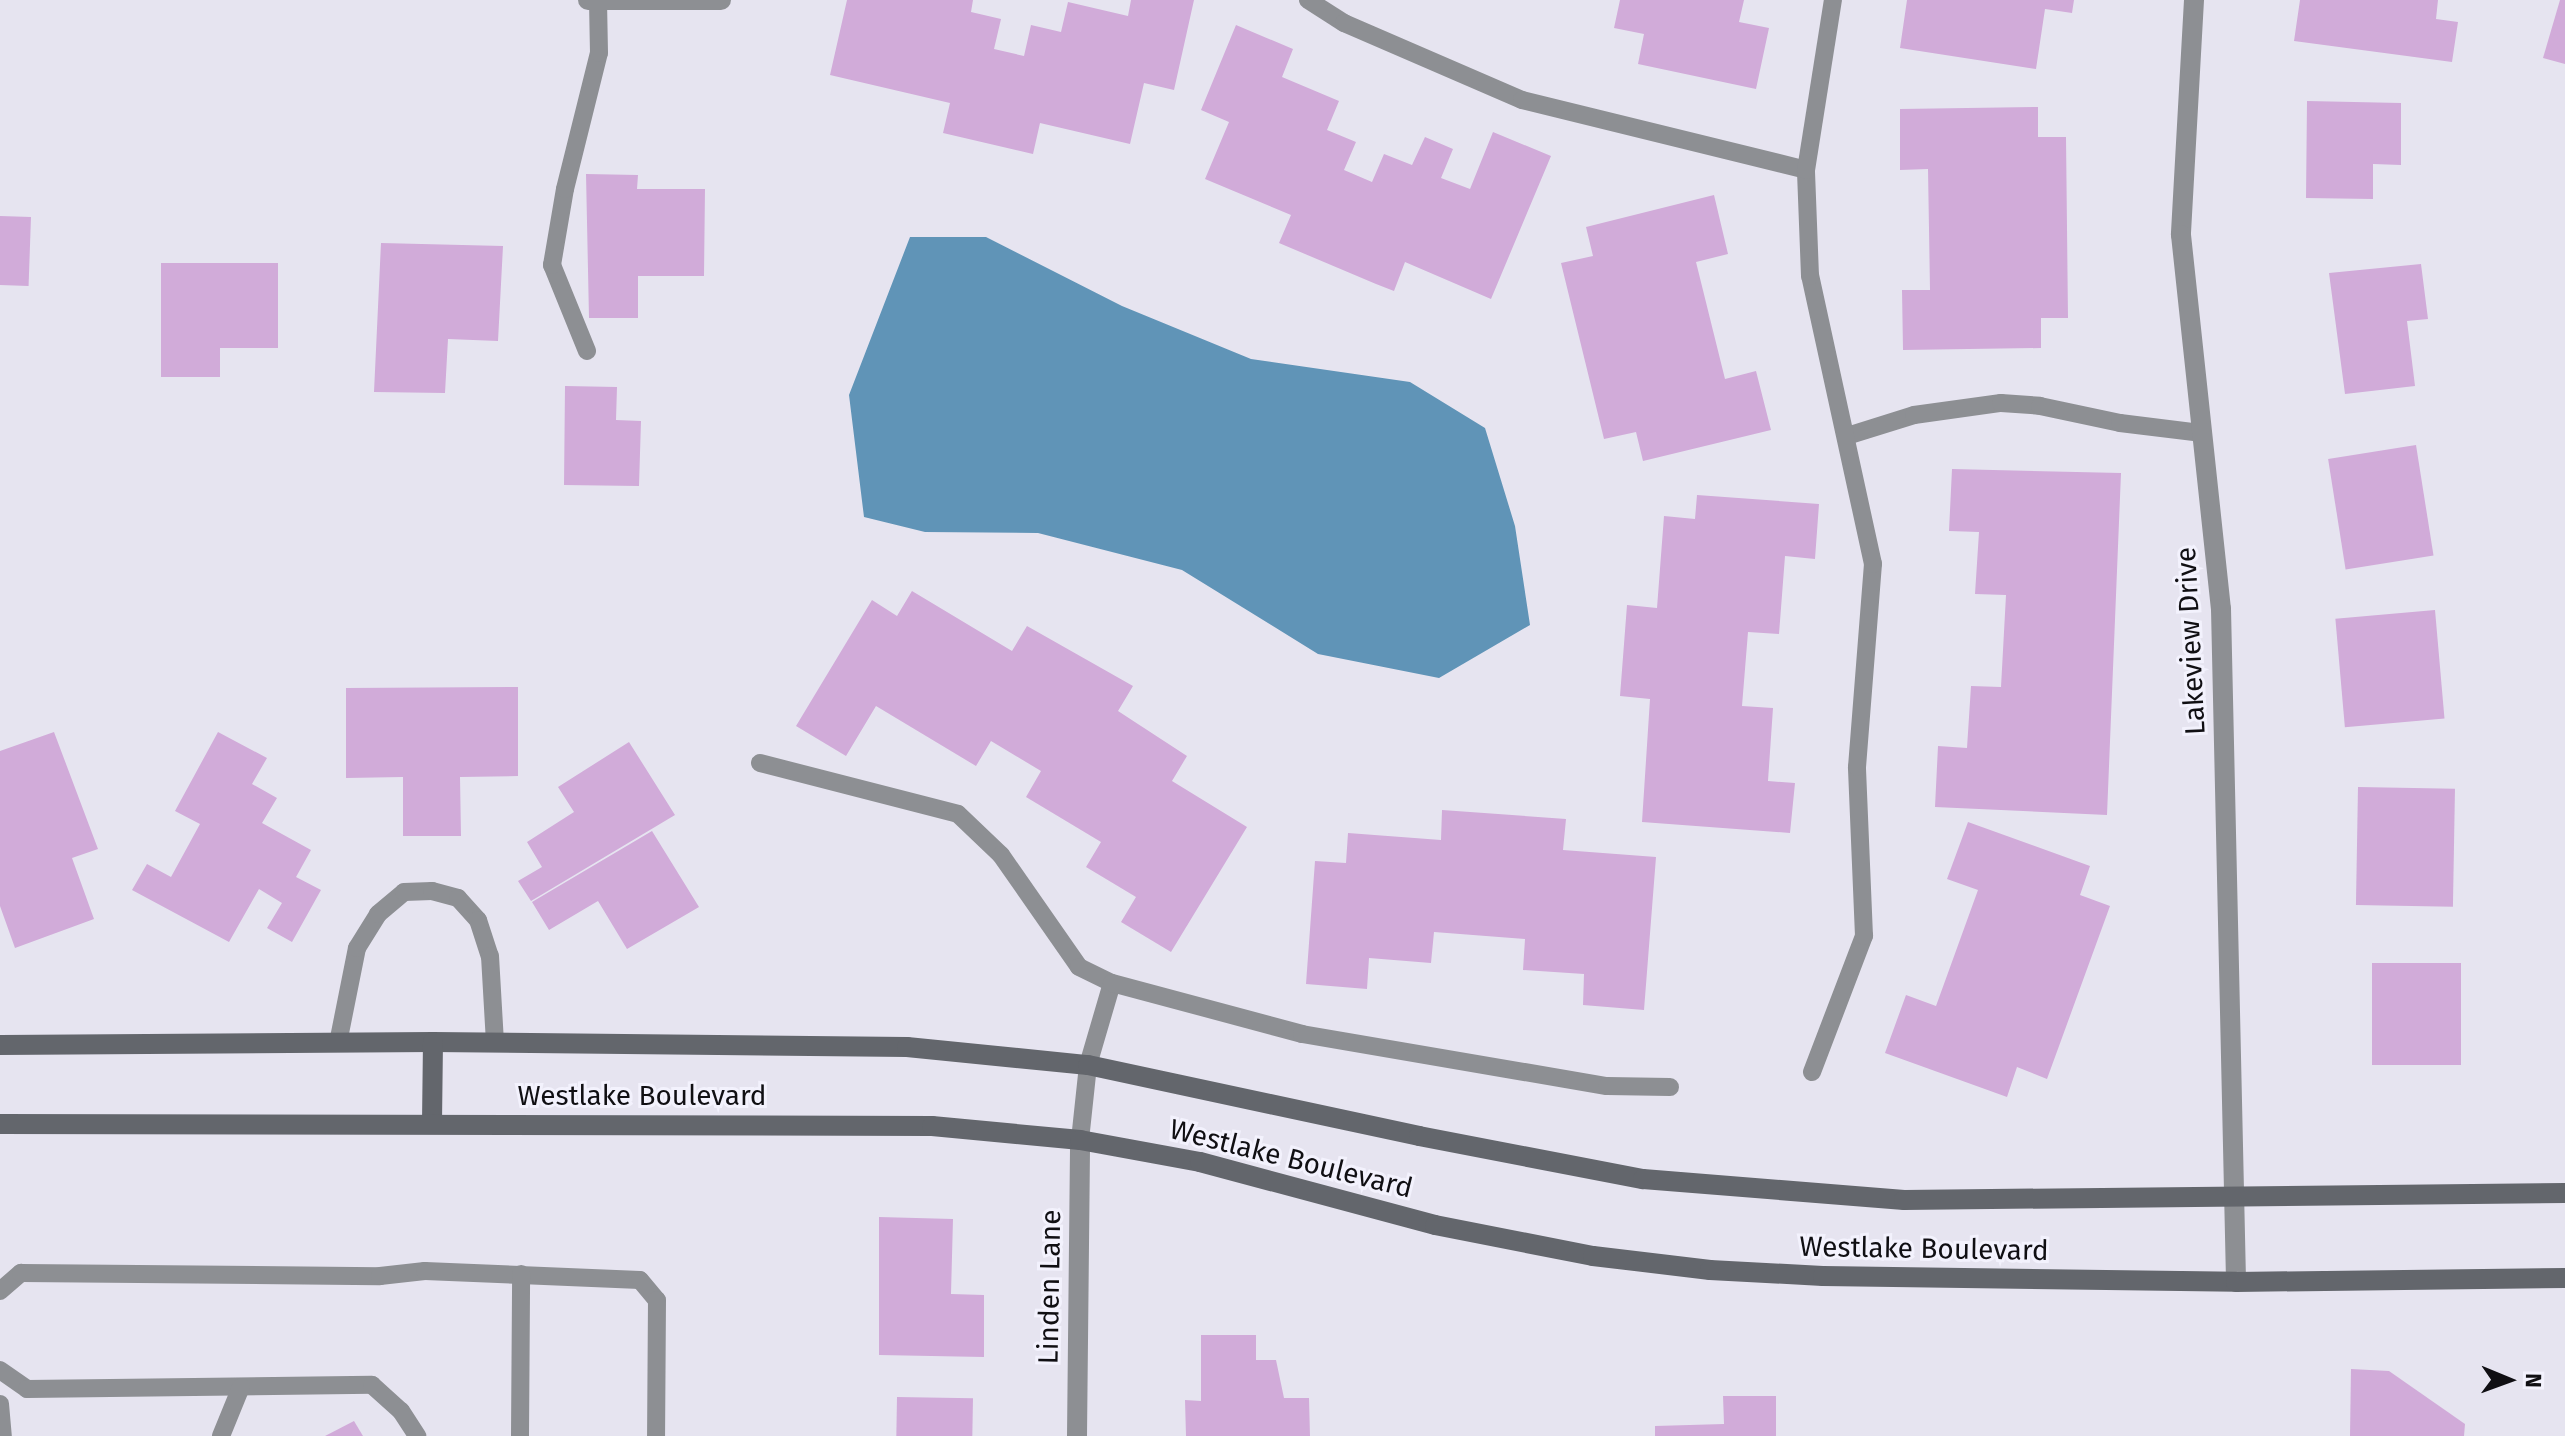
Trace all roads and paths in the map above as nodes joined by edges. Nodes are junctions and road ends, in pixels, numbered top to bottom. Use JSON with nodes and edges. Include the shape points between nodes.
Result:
{"nodes":[{"id":1,"x":588,"y":0,"type":"edge"},
{"id":2,"x":598,"y":0,"type":"edge"},
{"id":3,"x":721,"y":0,"type":"edge"},
{"id":4,"x":1308,"y":0,"type":"edge"},
{"id":5,"x":1833,"y":0,"type":"edge"},
{"id":6,"x":2194,"y":0,"type":"edge"},
{"id":7,"x":1806,"y":170,"type":"junction"},
{"id":8,"x":587,"y":351,"type":"dead end"},
{"id":9,"x":2202,"y":433,"type":"junction"},
{"id":10,"x":1847,"y":436,"type":"junction"},
{"id":11,"x":760,"y":763,"type":"dead end"},
{"id":12,"x":1112,"y":983,"type":"junction"},
{"id":13,"x":433,"y":1042,"type":"junction"},
{"id":14,"x":338,"y":1043,"type":"junction"},
{"id":15,"x":495,"y":1043,"type":"junction"},
{"id":16,"x":0,"y":1045,"type":"edge"},
{"id":17,"x":1088,"y":1065,"type":"junction"},
{"id":18,"x":1812,"y":1072,"type":"dead end"},
{"id":19,"x":1670,"y":1087,"type":"dead end"},
{"id":20,"x":432,"y":1123,"type":"junction"},
{"id":21,"x":0,"y":1124,"type":"edge"},
{"id":22,"x":1080,"y":1140,"type":"junction"},
{"id":23,"x":2565,"y":1193,"type":"edge"},
{"id":24,"x":2236,"y":1199,"type":"junction"},
{"id":25,"x":521,"y":1274,"type":"junction"},
{"id":26,"x":2565,"y":1278,"type":"edge"},
{"id":27,"x":2236,"y":1282,"type":"junction"},
{"id":28,"x":0,"y":1291,"type":"edge"},
{"id":29,"x":0,"y":1370,"type":"edge"},
{"id":30,"x":241,"y":1387,"type":"junction"},
{"id":31,"x":0,"y":1404,"type":"edge"},
{"id":32,"x":3,"y":1436,"type":"edge"},
{"id":33,"x":221,"y":1436,"type":"edge"},
{"id":34,"x":417,"y":1436,"type":"edge"},
{"id":35,"x":520,"y":1436,"type":"edge"},
{"id":36,"x":656,"y":1436,"type":"edge"},
{"id":37,"x":1077,"y":1436,"type":"edge"}],
"edges":[{"from":1,"to":2,"type":"street"},
{"from":2,"to":3,"type":"street"},
{"from":2,"to":8,"type":"lane","via":[[599,53],[552,265]]},
{"from":4,"to":7,"type":"lane","via":[[1344,23],[1522,100]]},
{"from":5,"to":7,"type":"lane"},
{"from":6,"to":9,"type":"street","name":"Lakeview Drive","via":[[2181,235]]},
{"from":7,"to":10,"type":"lane","via":[[1810,276]]},
{"from":9,"to":10,"type":"lane","via":[[2001,403],[1914,415]]},
{"from":9,"to":24,"type":"street","name":"Lakeview Drive","via":[[2221,609]]},
{"from":10,"to":18,"type":"lane","via":[[1873,564],[1857,767],[1864,936]]},
{"from":11,"to":12,"type":"lane","via":[[958,814],[1001,855],[1079,967]]},
{"from":12,"to":17,"type":"lane"},
{"from":12,"to":19,"type":"lane","via":[[1302,1034],[1607,1086]]},
{"from":13,"to":14,"type":"street","name":"Westlake Boulevard"},
{"from":13,"to":15,"type":"street","name":"Westlake Boulevard"},
{"from":13,"to":20,"type":"street"},
{"from":14,"to":15,"type":"lane","via":[[357,948],[378,914],[404,892],[432,891],[458,898],[478,920],[490,956]]},
{"from":14,"to":16,"type":"street","name":"Westlake Boulevard"},
{"from":15,"to":17,"type":"street","name":"Westlake Boulevard","via":[[907,1047]]},
{"from":17,"to":22,"type":"lane"},
{"from":17,"to":24,"type":"street","name":"Westlake Boulevard","via":[[1643,1179],[1904,1200]]},
{"from":20,"to":21,"type":"street","name":"Westlake Boulevard"},
{"from":20,"to":22,"type":"street","name":"Westlake Boulevard","via":[[932,1126]]},
{"from":22,"to":27,"type":"street","name":"Westlake Boulevard","via":[[1200,1162],[1435,1225],[1593,1256],[1823,1276]]},
{"from":22,"to":37,"type":"street","name":"Linden Lane"},
{"from":23,"to":24,"type":"street","name":"Westlake Boulevard"},
{"from":24,"to":27,"type":"street","name":"Lakeview Drive"},
{"from":25,"to":28,"type":"lane","via":[[21,1273]]},
{"from":25,"to":35,"type":"lane"},
{"from":25,"to":36,"type":"lane","via":[[640,1280],[657,1300]]},
{"from":26,"to":27,"type":"street","name":"Westlake Boulevard"},
{"from":29,"to":30,"type":"lane","via":[[27,1389]]},
{"from":30,"to":33,"type":"lane"},
{"from":30,"to":34,"type":"lane","via":[[372,1385],[401,1411]]},
{"from":31,"to":32,"type":"lane"}]}
